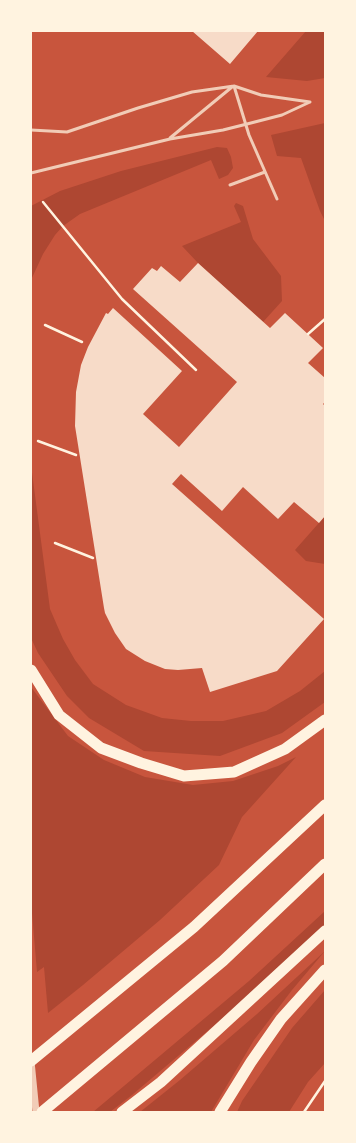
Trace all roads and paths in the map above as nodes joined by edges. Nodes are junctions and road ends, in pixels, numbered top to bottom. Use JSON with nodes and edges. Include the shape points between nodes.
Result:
{"nodes":[{"id":1,"x":234,"y":86,"type":"junction"},
{"id":2,"x":246,"y":124,"type":"junction"},
{"id":3,"x":31,"y":130,"type":"edge"},
{"id":4,"x":170,"y":139,"type":"junction"},
{"id":5,"x":265,"y":172,"type":"junction"},
{"id":6,"x":31,"y":174,"type":"edge"},
{"id":7,"x":230,"y":185,"type":"dead end"},
{"id":8,"x":277,"y":199,"type":"dead end"},
{"id":9,"x":43,"y":202,"type":"dead end"},
{"id":10,"x":325,"y":319,"type":"edge"},
{"id":11,"x":45,"y":325,"type":"dead end"},
{"id":12,"x":308,"y":334,"type":"dead end"},
{"id":13,"x":82,"y":342,"type":"dead end"},
{"id":14,"x":196,"y":370,"type":"dead end"},
{"id":15,"x":38,"y":441,"type":"dead end"},
{"id":16,"x":76,"y":455,"type":"dead end"},
{"id":17,"x":55,"y":543,"type":"dead end"},
{"id":18,"x":93,"y":558,"type":"dead end"},
{"id":19,"x":31,"y":670,"type":"edge"},
{"id":20,"x":325,"y":720,"type":"edge"},
{"id":21,"x":325,"y":805,"type":"edge"},
{"id":22,"x":325,"y":864,"type":"edge"},
{"id":23,"x":325,"y":930,"type":"edge"},
{"id":24,"x":325,"y":970,"type":"edge"},
{"id":25,"x":31,"y":1061,"type":"edge"},
{"id":26,"x":325,"y":1081,"type":"edge"},
{"id":27,"x":36,"y":1112,"type":"edge"},
{"id":28,"x":42,"y":1112,"type":"edge"},
{"id":29,"x":122,"y":1112,"type":"edge"},
{"id":30,"x":220,"y":1112,"type":"edge"},
{"id":31,"x":304,"y":1112,"type":"edge"}],
"edges":[{"from":1,"to":2,"type":"lane"},
{"from":1,"to":2,"type":"lane","via":[[261,95],[310,102],[282,115]]},
{"from":1,"to":3,"type":"lane","via":[[192,92],[67,132]]},
{"from":1,"to":4,"type":"lane"},
{"from":2,"to":4,"type":"lane"},
{"from":2,"to":5,"type":"lane"},
{"from":4,"to":6,"type":"lane"},
{"from":5,"to":7,"type":"lane"},
{"from":5,"to":8,"type":"lane"},
{"from":9,"to":14,"type":"path","via":[[122,299]]},
{"from":10,"to":12,"type":"path"},
{"from":11,"to":13,"type":"path"},
{"from":15,"to":16,"type":"path"},
{"from":17,"to":18,"type":"path"},
{"from":19,"to":20,"type":"highway","via":[[59,715],[101,748],[184,776],[234,772],[286,749]]},
{"from":21,"to":25,"type":"highway","via":[[194,927]]},
{"from":22,"to":28,"type":"highway","via":[[224,960]]},
{"from":23,"to":29,"type":"highway","via":[[161,1082]]},
{"from":24,"to":30,"type":"highway","via":[[281,1019]]},
{"from":25,"to":27,"type":"street"},
{"from":26,"to":31,"type":"path"}]}
